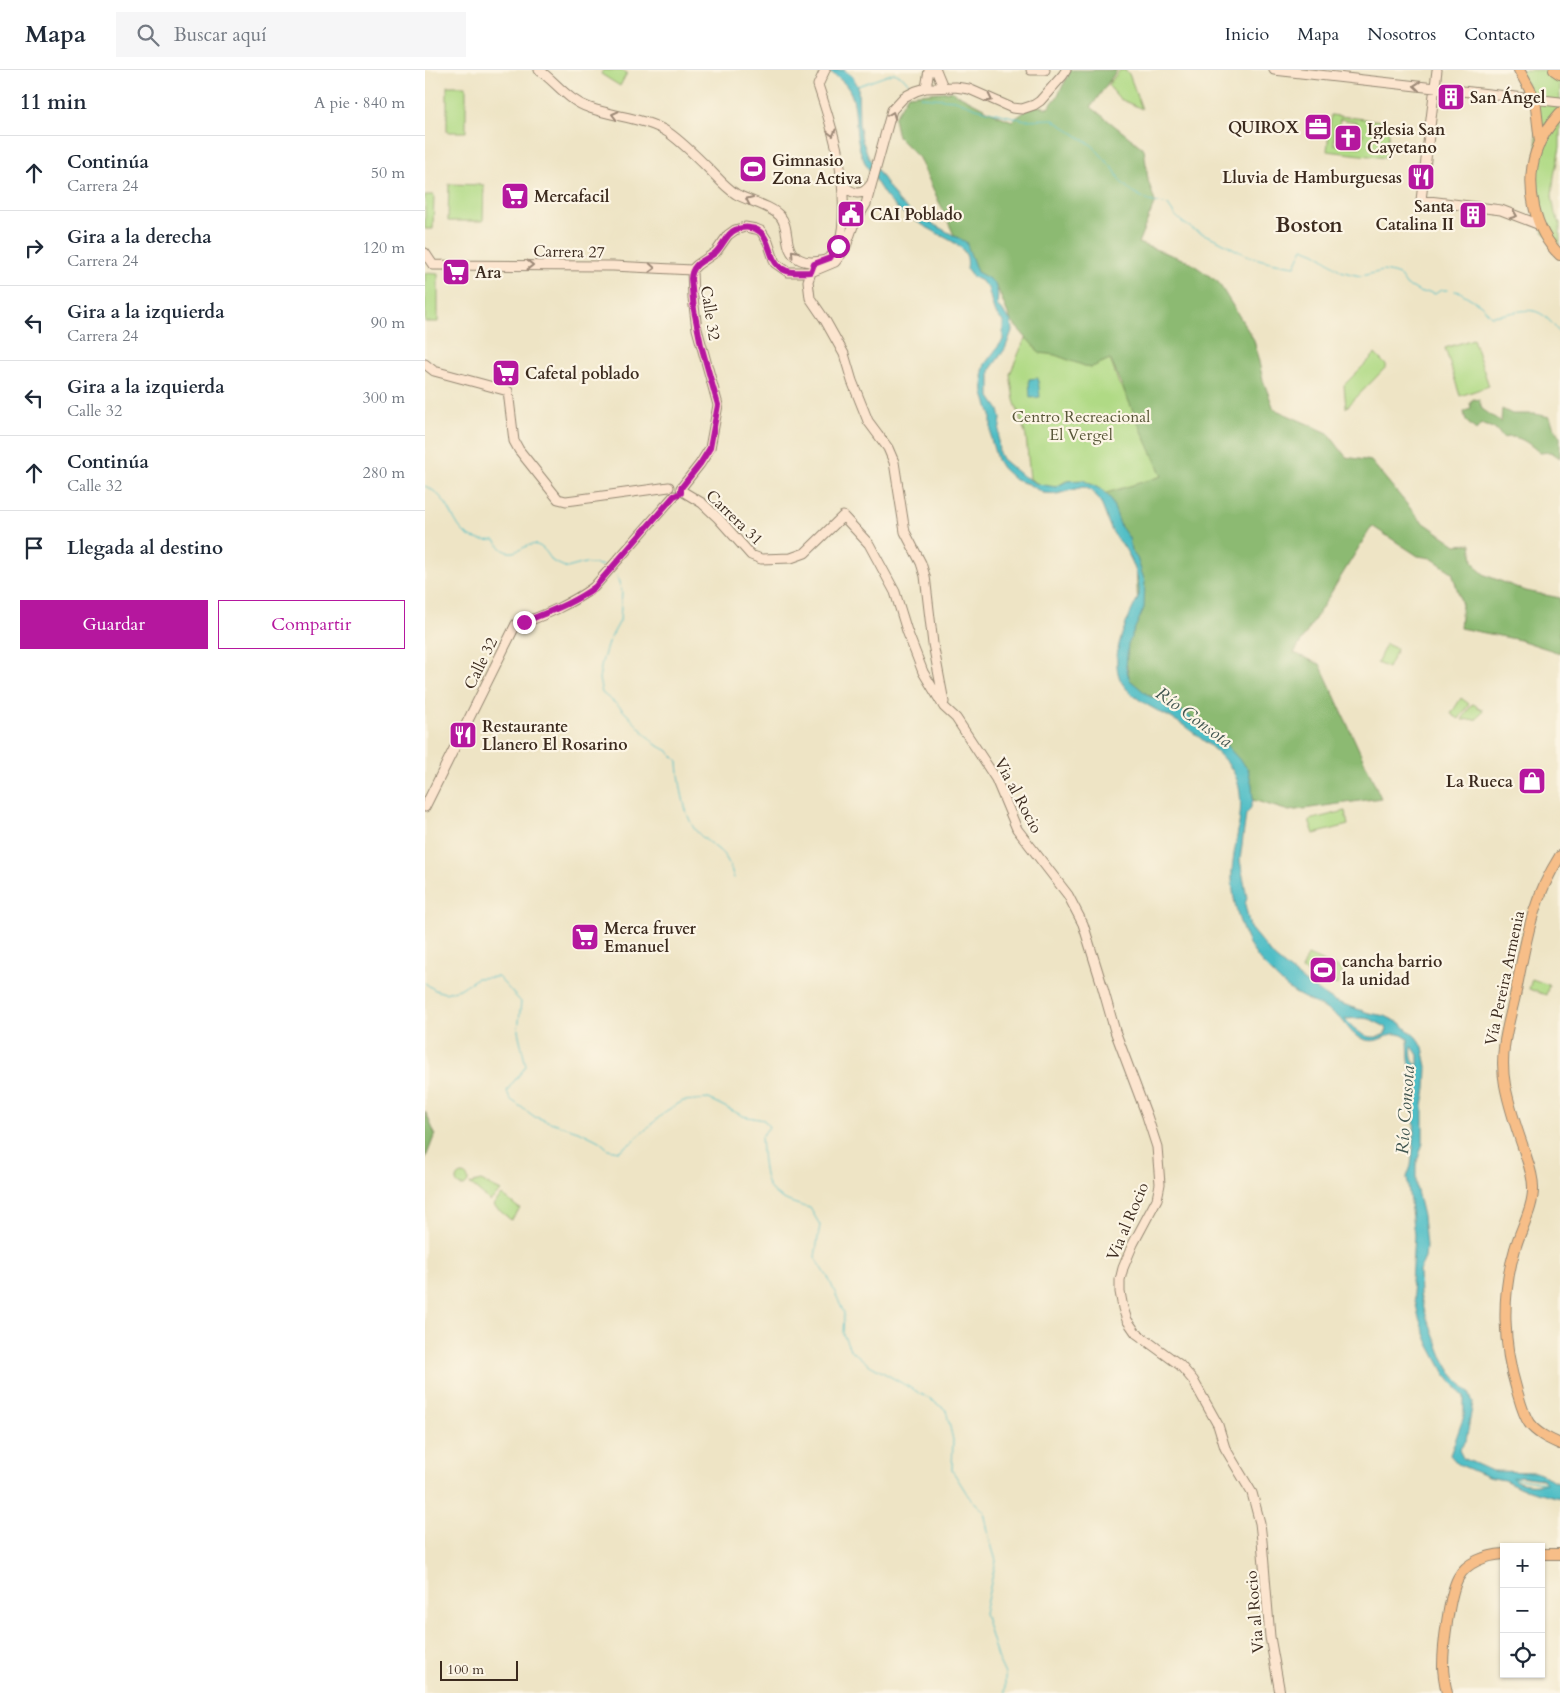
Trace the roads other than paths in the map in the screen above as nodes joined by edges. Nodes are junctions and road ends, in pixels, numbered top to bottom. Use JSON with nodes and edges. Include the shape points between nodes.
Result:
{"nodes":[{"id":1,"x":539,"y":70,"type":"edge"},
{"id":2,"x":929,"y":70,"type":"edge"},
{"id":3,"x":936,"y":70,"type":"edge"},
{"id":4,"x":1031,"y":70,"type":"edge"},
{"id":5,"x":1045,"y":70,"type":"edge"},
{"id":6,"x":1066,"y":70,"type":"edge"},
{"id":7,"x":1274,"y":70,"type":"edge"},
{"id":8,"x":1437,"y":70,"type":"edge"},
{"id":9,"x":1519,"y":70,"type":"edge"},
{"id":10,"x":1554,"y":70,"type":"edge"},
{"id":11,"x":1560,"y":74,"type":"edge"},
{"id":12,"x":821,"y":77,"type":"edge"},
{"id":13,"x":926,"y":88,"type":"junction"},
{"id":14,"x":943,"y":88,"type":"junction"},
{"id":15,"x":1435,"y":88,"type":"junction"},
{"id":16,"x":1535,"y":99,"type":"junction"},
{"id":17,"x":1560,"y":102,"type":"edge"},
{"id":18,"x":1560,"y":112,"type":"edge"},
{"id":19,"x":1540,"y":142,"type":"junction"},
{"id":20,"x":841,"y":182,"type":"junction"},
{"id":21,"x":871,"y":184,"type":"junction"},
{"id":22,"x":843,"y":207,"type":"junction"},
{"id":23,"x":864,"y":210,"type":"junction"},
{"id":24,"x":1540,"y":225,"type":"junction"},
{"id":25,"x":425,"y":253,"type":"edge"},
{"id":26,"x":1560,"y":256,"type":"edge"},
{"id":27,"x":819,"y":262,"type":"junction"},
{"id":28,"x":691,"y":270,"type":"junction"},
{"id":29,"x":811,"y":272,"type":"junction"},
{"id":30,"x":425,"y":364,"type":"edge"},
{"id":31,"x":677,"y":491,"type":"junction"},
{"id":32,"x":843,"y":516,"type":"joint"},
{"id":33,"x":945,"y":707,"type":"junction"},
{"id":34,"x":425,"y":807,"type":"edge"},
{"id":35,"x":1560,"y":856,"type":"edge"},
{"id":36,"x":1560,"y":1444,"type":"edge"},
{"id":37,"x":1545,"y":1554,"type":"edge"},
{"id":38,"x":1560,"y":1554,"type":"edge"},
{"id":39,"x":1500,"y":1555,"type":"edge"},
{"id":40,"x":1280,"y":1693,"type":"edge"},
{"id":41,"x":1447,"y":1693,"type":"edge"}],
"edges":[{"from":27,"to":1,"type":"main road","one_way":true,"via":[[799,259],[793,254],[781,217],[737,195],[669,133],[579,104]]},
{"from":2,"to":13,"type":"main road"},
{"from":3,"to":14,"type":"main road"},
{"from":4,"to":5,"type":"main road"},
{"from":14,"to":6,"type":"main road","one_way":true,"via":[[969,89],[997,103],[1023,109],[1040,100]]},
{"from":15,"to":7,"type":"main road","one_way":true},
{"from":8,"to":15,"type":"main road"},
{"from":9,"to":16,"type":"main road"},
{"from":10,"to":11,"type":"main road"},
{"from":12,"to":20,"type":"main road","one_way":true},
{"from":13,"to":14,"type":"main road"},
{"from":21,"to":13,"type":"main road","one_way":true,"via":[[893,110],[904,97]]},
{"from":15,"to":16,"type":"main road"},
{"from":15,"to":24,"type":"main road","one_way":true,"via":[[1421,200],[1501,210]]},
{"from":16,"to":17,"type":"main road"},
{"from":16,"to":19,"type":"main road"},
{"from":18,"to":19,"type":"main road"},
{"from":19,"to":24,"type":"main road","via":[[1532,172],[1533,201]]},
{"from":20,"to":21,"type":"main road","via":[[853,193],[867,190]]},
{"from":20,"to":22,"type":"main road"},
{"from":21,"to":23,"type":"main road"},
{"from":22,"to":23,"type":"main road","via":[[853,198],[861,201]]},
{"from":22,"to":27,"type":"main road","via":[[844,223],[838,246],[830,258]]},
{"from":23,"to":29,"type":"main road","via":[[853,226],[840,258]]},
{"from":24,"to":26,"type":"main road"},
{"from":25,"to":28,"type":"main road","name":"Carrera 27","one_way":true,"via":[[433,265]]},
{"from":27,"to":29,"type":"main road","via":[[814,264]]},
{"from":28,"to":29,"type":"main road","via":[[716,252],[728,235],[745,228],[761,231],[775,263],[781,268],[787,272]]},
{"from":28,"to":31,"type":"main road","name":"Calle 32","via":[[697,329],[718,405],[710,448]]},
{"from":29,"to":33,"type":"main road","via":[[808,281],[810,298],[844,354],[868,421],[894,462],[905,532],[925,576]]},
{"from":30,"to":31,"type":"main road","via":[[434,371],[507,391],[514,441],[558,499],[566,501],[656,489]]},
{"from":31,"to":32,"type":"main road","name":"Carrera 31","via":[[702,503],[751,555],[761,559],[791,558],[805,553]]},
{"from":31,"to":34,"type":"main road","name":"Calle 32","via":[[595,587],[569,603],[516,624]]},
{"from":32,"to":33,"type":"main road","name":"Via al Rocio","via":[[869,544],[895,592],[918,662]]},
{"from":33,"to":40,"type":"main road","name":"Via al Rocio","via":[[956,718],[996,779],[1017,829],[1068,894],[1083,924],[1115,1031],[1157,1147],[1160,1184],[1157,1199],[1123,1268],[1120,1292],[1123,1308],[1136,1333],[1180,1365],[1193,1380],[1218,1425],[1225,1448],[1251,1493],[1262,1541],[1270,1637]]},
{"from":35,"to":36,"type":"main road","name":"Vía Pereira Armenia","via":[[1539,895],[1529,924],[1507,1025],[1502,1068],[1533,1186],[1531,1203],[1509,1273],[1506,1346],[1513,1378],[1529,1422]]},
{"from":37,"to":38,"type":"main road"},
{"from":39,"to":41,"type":"main road","via":[[1478,1560],[1458,1578],[1443,1658]]}]}
